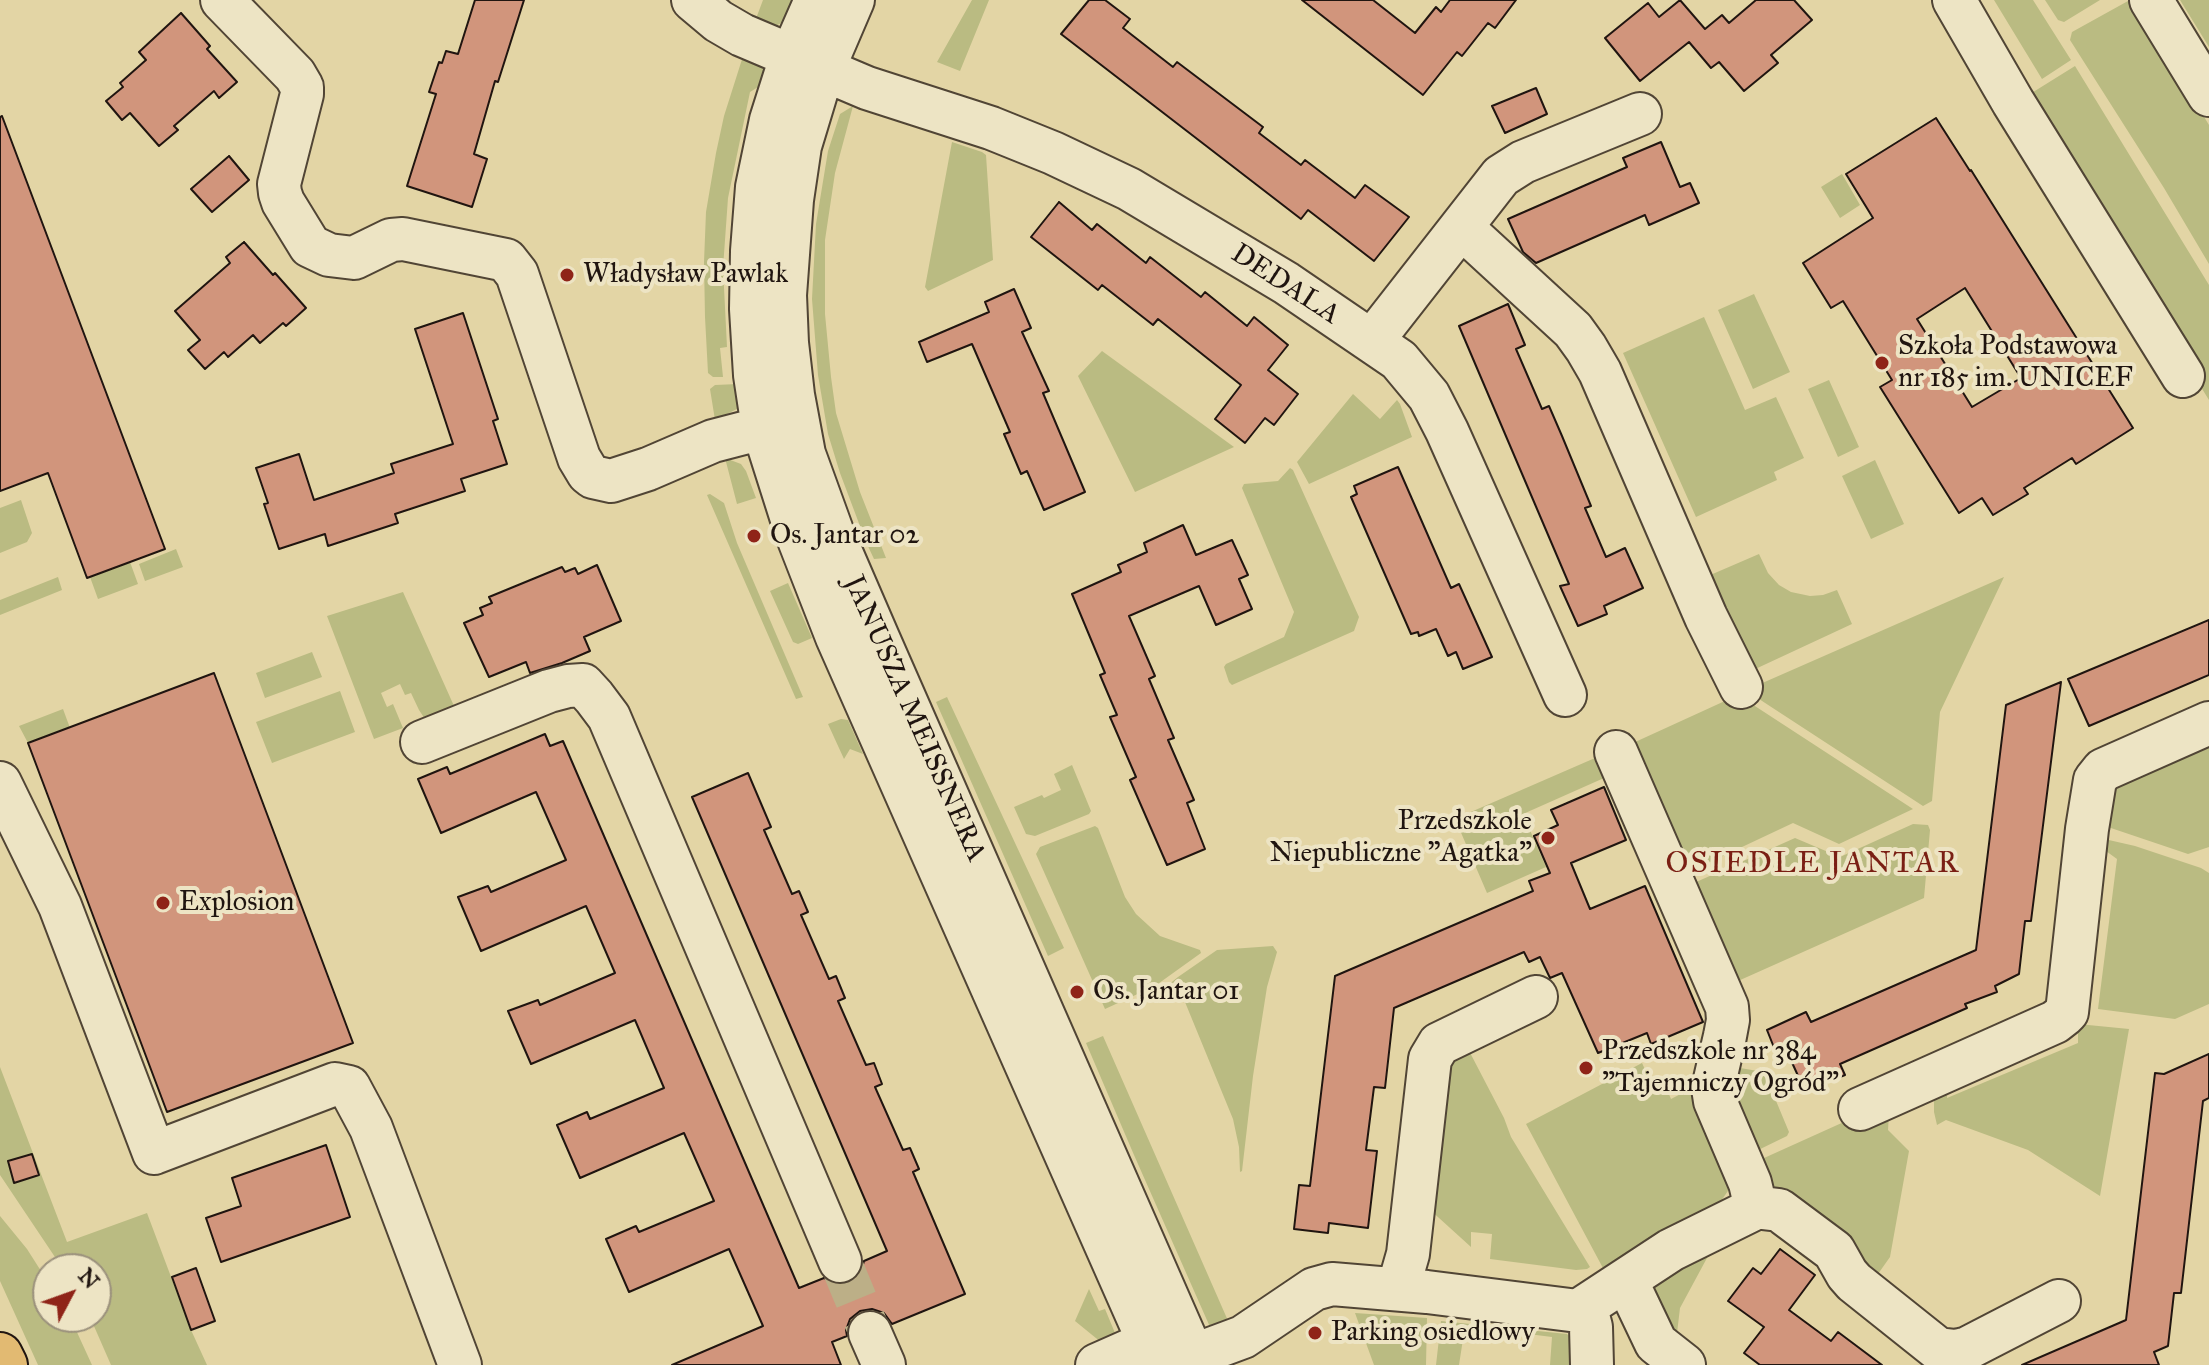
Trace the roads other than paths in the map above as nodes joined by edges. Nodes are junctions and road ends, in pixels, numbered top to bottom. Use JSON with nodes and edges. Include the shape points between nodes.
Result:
{"nodes":[{"id":1,"x":222,"y":0,"type":"edge"},
{"id":2,"x":693,"y":0,"type":"edge"},
{"id":3,"x":816,"y":0,"type":"edge"},
{"id":4,"x":853,"y":0,"type":"edge"},
{"id":5,"x":1954,"y":0,"type":"edge"},
{"id":6,"x":2151,"y":0,"type":"edge"},
{"id":7,"x":807,"y":63,"type":"junction"},
{"id":8,"x":2209,"y":95,"type":"edge"},
{"id":9,"x":1640,"y":114,"type":"dead end"},
{"id":10,"x":1461,"y":227,"type":"junction"},
{"id":11,"x":1372,"y":341,"type":"junction"},
{"id":12,"x":2183,"y":376,"type":"dead end"},
{"id":13,"x":763,"y":428,"type":"junction"},
{"id":14,"x":1741,"y":687,"type":"dead end"},
{"id":15,"x":1565,"y":695,"type":"dead end"},
{"id":16,"x":2209,"y":723,"type":"edge"},
{"id":17,"x":422,"y":742,"type":"dead end"},
{"id":18,"x":1616,"y":752,"type":"dead end"},
{"id":19,"x":0,"y":783,"type":"edge"},
{"id":20,"x":1536,"y":997,"type":"dead end"},
{"id":21,"x":1860,"y":1109,"type":"dead end"},
{"id":22,"x":1756,"y":1208,"type":"junction"},
{"id":23,"x":840,"y":1261,"type":"tunnel mouth"},
{"id":24,"x":1626,"y":1280,"type":"junction"},
{"id":25,"x":1398,"y":1289,"type":"junction"},
{"id":26,"x":2059,"y":1301,"type":"dead end"},
{"id":27,"x":1586,"y":1308,"type":"junction"},
{"id":28,"x":0,"y":1355,"type":"edge"},
{"id":29,"x":1174,"y":1357,"type":"edge"},
{"id":30,"x":5,"y":1365,"type":"edge"},
{"id":31,"x":460,"y":1365,"type":"edge"},
{"id":32,"x":1097,"y":1365,"type":"edge"},
{"id":33,"x":1592,"y":1365,"type":"edge"},
{"id":34,"x":1684,"y":1365,"type":"edge"}],
"edges":[{"from":1,"to":13,"type":"street","via":[[302,87],[279,184],[283,202],[310,246],[354,258],[403,239],[506,260],[517,274],[579,458],[593,477],[611,481],[713,441]]},
{"from":2,"to":7,"type":"street","name":"DEDALA","via":[[728,28]]},
{"from":3,"to":7,"type":"street","name":"JANUSZA MEISSNERA"},
{"from":4,"to":7,"type":"street","name":"JANUSZA MEISSNERA"},
{"from":5,"to":12,"type":"street"},
{"from":6,"to":8,"type":"street"},
{"from":7,"to":11,"type":"street","name":"DEDALA","via":[[991,128],[1129,189]]},
{"from":7,"to":13,"type":"street","name":"JANUSZA MEISSNERA","via":[[771,120],[757,187],[751,309]]},
{"from":7,"to":29,"type":"street","name":"JANUSZA MEISSNERA","via":[[785,295],[804,454]]},
{"from":9,"to":10,"type":"street","via":[[1510,168]]},
{"from":10,"to":11,"type":"street"},
{"from":10,"to":14,"type":"street","via":[[1564,311],[1600,372]]},
{"from":11,"to":15,"type":"street","name":"DEDALA","via":[[1399,360],[1429,396]]},
{"from":13,"to":29,"type":"street","name":"JANUSZA MEISSNERA","via":[[837,637]]},
{"from":16,"to":21,"type":"street","via":[[2103,770],[2095,780],[2067,1012]]},
{"from":17,"to":23,"type":"street","via":[[568,686],[583,685],[594,697],[609,717]]},
{"from":18,"to":22,"type":"street","via":[[1727,1007],[1713,1088]]},
{"from":19,"to":31,"type":"street","via":[[60,906],[154,1153],[335,1084],[349,1087],[371,1128]]},
{"from":20,"to":25,"type":"street","via":[[1439,1044],[1430,1059],[1408,1254]]},
{"from":22,"to":24,"type":"street","via":[[1671,1250]]},
{"from":22,"to":26,"type":"street","via":[[1779,1210],[1834,1251],[1854,1282],[1938,1349],[1968,1348]]},
{"from":24,"to":27,"type":"street"},
{"from":24,"to":34,"type":"street","via":[[1656,1343]]},
{"from":25,"to":27,"type":"street","via":[[1573,1311]]},
{"from":25,"to":29,"type":"street","via":[[1321,1286],[1251,1333]]},
{"from":27,"to":33,"type":"street"},
{"from":28,"to":30,"type":"main road"},
{"from":29,"to":32,"type":"street"}]}
